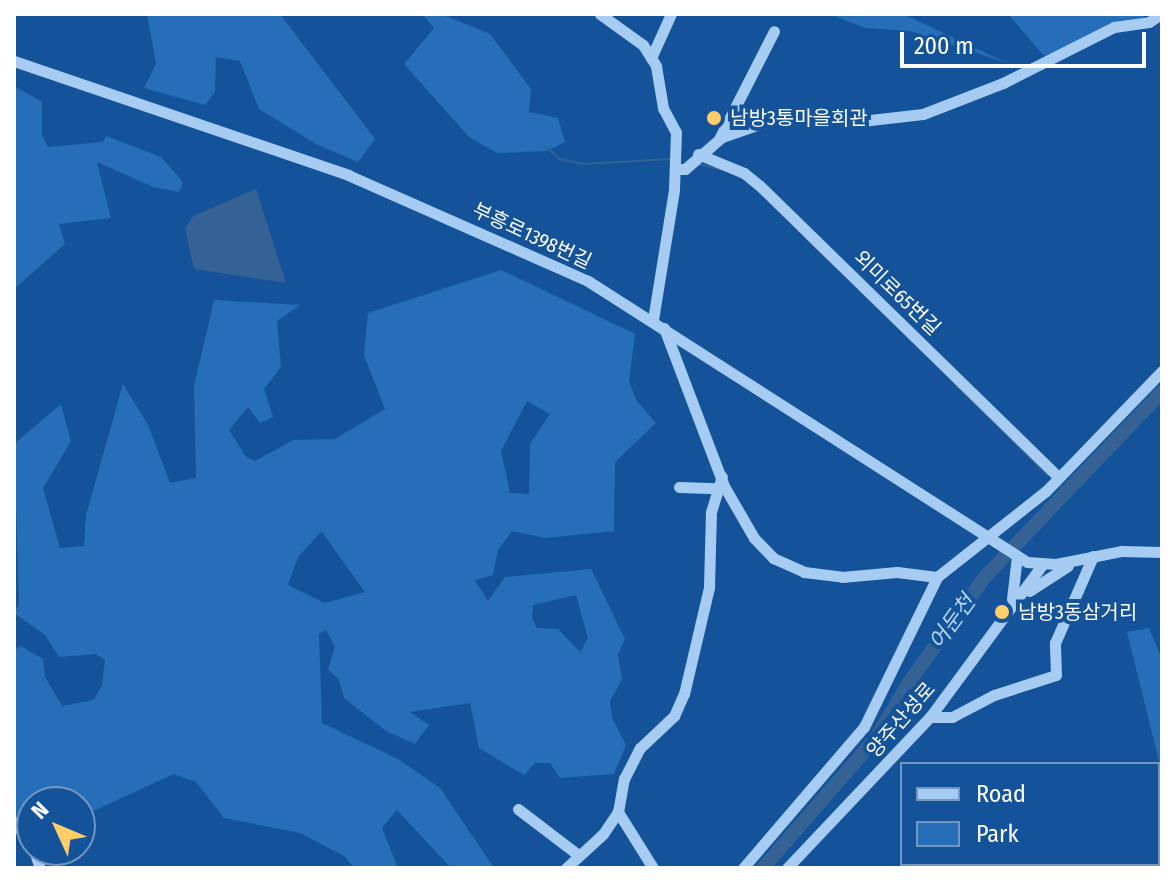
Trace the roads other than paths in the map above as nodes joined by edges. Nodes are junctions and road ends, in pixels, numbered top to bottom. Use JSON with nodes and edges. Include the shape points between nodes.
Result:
{"nodes":[{"id":1,"x":600,"y":14,"type":"edge"},
{"id":2,"x":671,"y":14,"type":"edge"},
{"id":3,"x":1161,"y":14,"type":"edge"},
{"id":4,"x":774,"y":31,"type":"dead end"},
{"id":5,"x":651,"y":58,"type":"junction"},
{"id":6,"x":14,"y":61,"type":"edge"},
{"id":7,"x":718,"y":139,"type":"junction"},
{"id":8,"x":685,"y":161,"type":"junction"},
{"id":9,"x":653,"y":320,"type":"junction"},
{"id":10,"x":664,"y":328,"type":"junction"},
{"id":11,"x":1162,"y":371,"type":"edge"},
{"id":12,"x":1058,"y":477,"type":"junction"},
{"id":13,"x":721,"y":484,"type":"junction"},
{"id":14,"x":679,"y":487,"type":"dead end"},
{"id":15,"x":992,"y":538,"type":"junction"},
{"id":16,"x":1162,"y":552,"type":"edge"},
{"id":17,"x":1017,"y":556,"type":"junction"},
{"id":18,"x":1089,"y":556,"type":"junction"},
{"id":19,"x":1043,"y":564,"type":"junction"},
{"id":20,"x":937,"y":577,"type":"junction"},
{"id":21,"x":1006,"y":614,"type":"junction"},
{"id":22,"x":930,"y":717,"type":"junction"},
{"id":23,"x":518,"y":809,"type":"dead end"},
{"id":24,"x":618,"y":812,"type":"junction"},
{"id":25,"x":577,"y":854,"type":"junction"},
{"id":26,"x":566,"y":868,"type":"edge"},
{"id":27,"x":653,"y":868,"type":"edge"},
{"id":28,"x":743,"y":868,"type":"edge"},
{"id":29,"x":787,"y":868,"type":"edge"}],
"edges":[{"from":1,"to":5,"type":"street","via":[[643,45]]},
{"from":2,"to":5,"type":"street"},
{"from":3,"to":7,"type":"street","via":[[1149,22],[1114,27],[1003,83],[923,114],[853,122],[825,116],[783,118]]},
{"from":4,"to":7,"type":"street"},
{"from":5,"to":8,"type":"street","via":[[663,108]]},
{"from":6,"to":9,"type":"street","name":"부흥로1398번길","via":[[348,175],[545,260]]},
{"from":7,"to":8,"type":"street"},
{"from":8,"to":9,"type":"street"},
{"from":8,"to":12,"type":"street","name":"외미로65번길","via":[[744,173],[759,185]]},
{"from":9,"to":10,"type":"street","name":"부흥로1398번길"},
{"from":10,"to":13,"type":"street"},
{"from":10,"to":15,"type":"street","name":"부흥로1398번길","via":[[829,440]]},
{"from":11,"to":12,"type":"street"},
{"from":12,"to":15,"type":"street"},
{"from":13,"to":14,"type":"street"},
{"from":13,"to":20,"type":"street","via":[[754,538],[773,558],[804,572]]},
{"from":13,"to":24,"type":"street","via":[[709,537],[709,587],[684,694],[674,716],[640,748],[624,779]]},
{"from":15,"to":17,"type":"street","name":"부흥로1398번길"},
{"from":15,"to":20,"type":"street"},
{"from":16,"to":18,"type":"street"},
{"from":17,"to":19,"type":"street","name":"부흥로1398번길"},
{"from":17,"to":21,"type":"street","via":[[1017,584]]},
{"from":18,"to":19,"type":"street"},
{"from":18,"to":21,"type":"street","via":[[1045,577]]},
{"from":18,"to":22,"type":"street","via":[[1055,643],[1056,675],[994,695],[952,717]]},
{"from":19,"to":21,"type":"street","name":"양주산성로"},
{"from":20,"to":28,"type":"street","via":[[864,727]]},
{"from":21,"to":22,"type":"street","name":"양주산성로"},
{"from":22,"to":29,"type":"street","name":"양주산성로"},
{"from":23,"to":25,"type":"street"},
{"from":24,"to":25,"type":"street","via":[[603,834]]},
{"from":24,"to":27,"type":"street"},
{"from":25,"to":26,"type":"street"}]}
